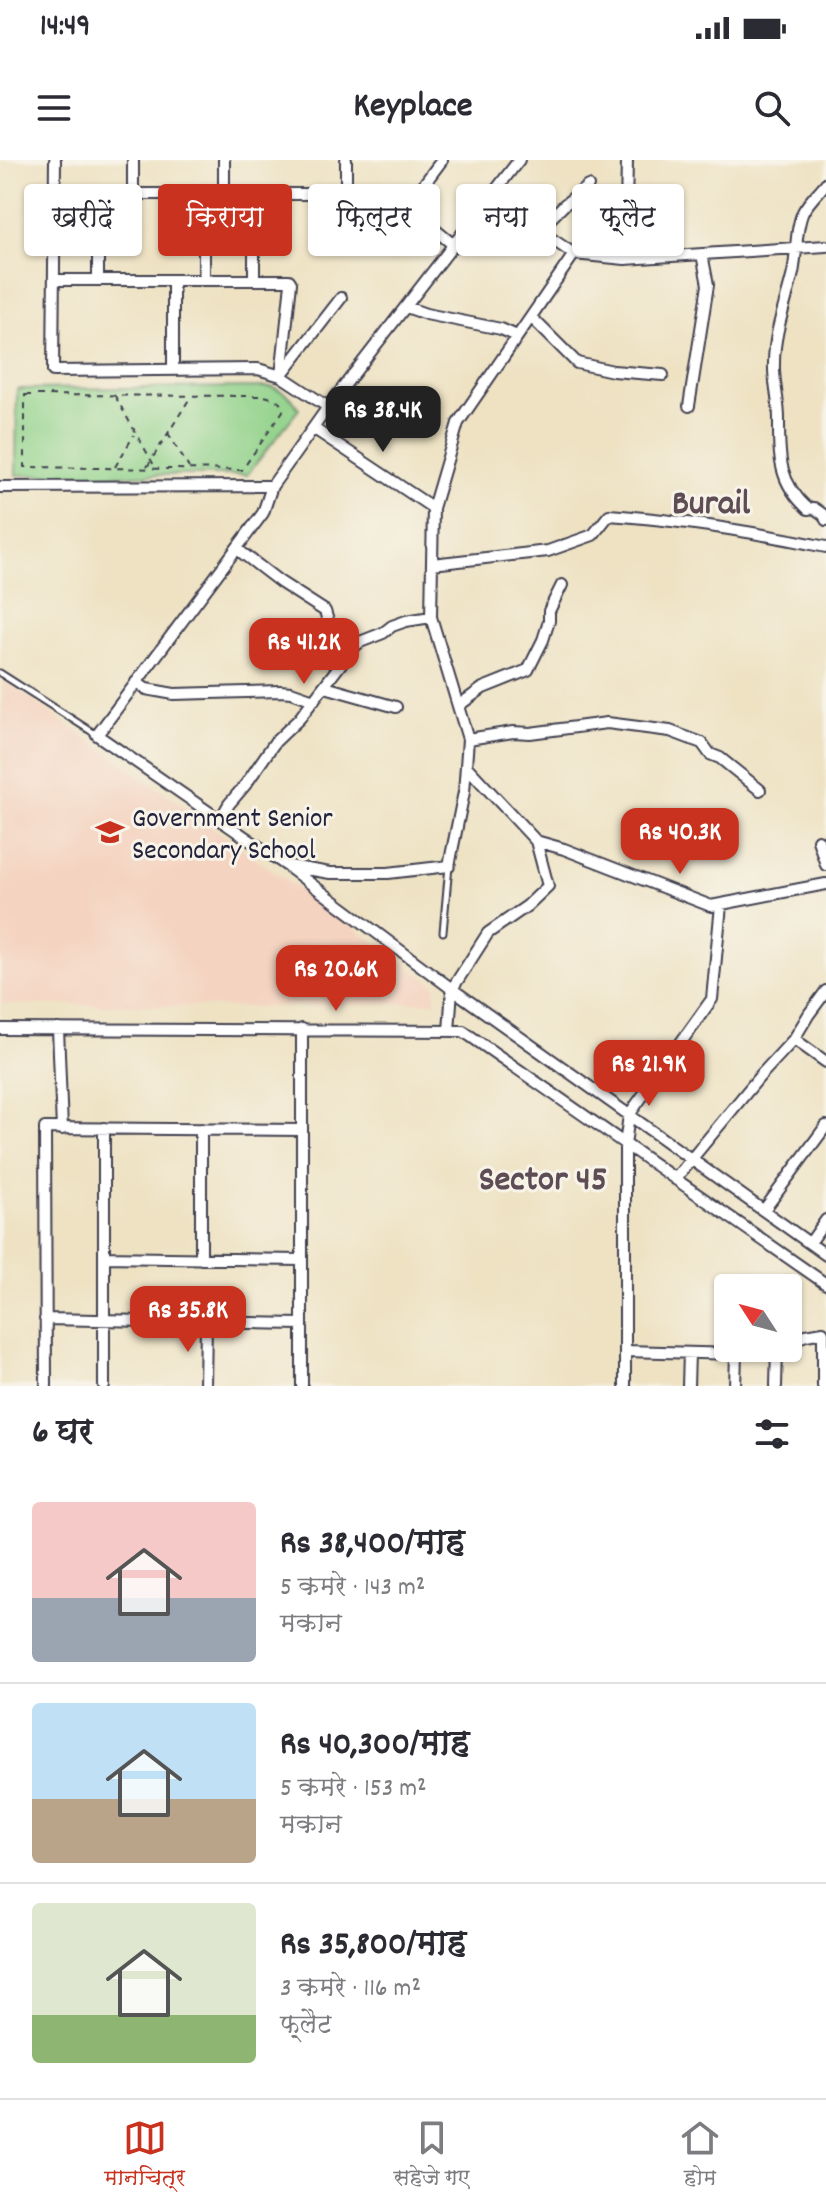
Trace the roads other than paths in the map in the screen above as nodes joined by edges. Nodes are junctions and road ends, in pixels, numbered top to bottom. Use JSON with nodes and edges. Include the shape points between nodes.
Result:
{"nodes":[{"id":1,"x":55,"y":160,"type":"edge"},
{"id":2,"x":133,"y":160,"type":"edge"},
{"id":3,"x":224,"y":160,"type":"edge"},
{"id":4,"x":346,"y":160,"type":"edge"},
{"id":5,"x":442,"y":160,"type":"edge"},
{"id":6,"x":519,"y":160,"type":"edge"},
{"id":7,"x":627,"y":160,"type":"edge"},
{"id":8,"x":826,"y":183,"type":"edge"},
{"id":9,"x":54,"y":184,"type":"edge"},
{"id":10,"x":133,"y":184,"type":"edge"},
{"id":11,"x":224,"y":184,"type":"edge"},
{"id":12,"x":346,"y":184,"type":"edge"},
{"id":13,"x":424,"y":184,"type":"edge"},
{"id":14,"x":501,"y":184,"type":"edge"},
{"id":15,"x":572,"y":199,"type":"edge"},
{"id":16,"x":556,"y":213,"type":"edge"},
{"id":17,"x":440,"y":234,"type":"edge"},
{"id":18,"x":455,"y":246,"type":"joint"},
{"id":19,"x":826,"y":246,"type":"edge"},
{"id":20,"x":796,"y":248,"type":"junction"},
{"id":21,"x":702,"y":254,"type":"junction"},
{"id":22,"x":54,"y":256,"type":"edge"},
{"id":23,"x":98,"y":256,"type":"edge"},
{"id":24,"x":204,"y":256,"type":"edge"},
{"id":25,"x":254,"y":256,"type":"edge"},
{"id":26,"x":573,"y":256,"type":"edge"},
{"id":27,"x":594,"y":256,"type":"edge"},
{"id":28,"x":625,"y":259,"type":"junction"},
{"id":29,"x":54,"y":280,"type":"junction"},
{"id":30,"x":98,"y":280,"type":"junction"},
{"id":31,"x":173,"y":280,"type":"junction"},
{"id":32,"x":204,"y":280,"type":"junction"},
{"id":33,"x":254,"y":280,"type":"junction"},
{"id":34,"x":341,"y":298,"type":"dead end"},
{"id":35,"x":406,"y":307,"type":"junction"},
{"id":36,"x":531,"y":317,"type":"junction"},
{"id":37,"x":517,"y":336,"type":"junction"},
{"id":38,"x":173,"y":369,"type":"junction"},
{"id":39,"x":663,"y":375,"type":"dead end"},
{"id":40,"x":281,"y":376,"type":"junction"},
{"id":41,"x":689,"y":406,"type":"dead end"},
{"id":42,"x":328,"y":407,"type":"junction"},
{"id":43,"x":313,"y":428,"type":"junction"},
{"id":44,"x":272,"y":486,"type":"junction"},
{"id":45,"x":0,"y":487,"type":"edge"},
{"id":46,"x":433,"y":508,"type":"junction"},
{"id":47,"x":826,"y":520,"type":"edge"},
{"id":48,"x":826,"y":547,"type":"edge"},
{"id":49,"x":237,"y":549,"type":"junction"},
{"id":50,"x":432,"y":564,"type":"junction"},
{"id":51,"x":562,"y":585,"type":"dead end"},
{"id":52,"x":431,"y":617,"type":"junction"},
{"id":53,"x":353,"y":648,"type":"junction"},
{"id":54,"x":0,"y":673,"type":"edge"},
{"id":55,"x":136,"y":682,"type":"junction"},
{"id":56,"x":325,"y":687,"type":"junction"},
{"id":57,"x":314,"y":700,"type":"junction"},
{"id":58,"x":458,"y":706,"type":"junction"},
{"id":59,"x":396,"y":707,"type":"dead end"},
{"id":60,"x":97,"y":735,"type":"junction"},
{"id":61,"x":468,"y":739,"type":"junction"},
{"id":62,"x":466,"y":766,"type":"junction"},
{"id":63,"x":760,"y":790,"type":"dead end"},
{"id":64,"x":220,"y":820,"type":"junction"},
{"id":65,"x":818,"y":840,"type":"dead end"},
{"id":66,"x":536,"y":841,"type":"junction"},
{"id":67,"x":826,"y":865,"type":"edge"},
{"id":68,"x":287,"y":866,"type":"junction"},
{"id":69,"x":449,"y":866,"type":"junction"},
{"id":70,"x":826,"y":884,"type":"edge"},
{"id":71,"x":721,"y":905,"type":"junction"},
{"id":72,"x":443,"y":932,"type":"dead end"},
{"id":73,"x":452,"y":989,"type":"junction"},
{"id":74,"x":826,"y":991,"type":"edge"},
{"id":75,"x":0,"y":1029,"type":"edge"},
{"id":76,"x":58,"y":1029,"type":"junction"},
{"id":77,"x":302,"y":1029,"type":"junction"},
{"id":78,"x":449,"y":1031,"type":"junction"},
{"id":79,"x":794,"y":1039,"type":"junction"},
{"id":80,"x":826,"y":1062,"type":"edge"},
{"id":81,"x":629,"y":1115,"type":"junction"},
{"id":82,"x":826,"y":1126,"type":"edge"},
{"id":83,"x":104,"y":1128,"type":"junction"},
{"id":84,"x":62,"y":1129,"type":"junction"},
{"id":85,"x":201,"y":1129,"type":"junction"},
{"id":86,"x":302,"y":1130,"type":"junction"},
{"id":87,"x":625,"y":1145,"type":"junction"},
{"id":88,"x":691,"y":1159,"type":"junction"},
{"id":89,"x":675,"y":1179,"type":"junction"},
{"id":90,"x":764,"y":1210,"type":"junction"},
{"id":91,"x":826,"y":1220,"type":"edge"},
{"id":92,"x":810,"y":1243,"type":"junction"},
{"id":93,"x":826,"y":1255,"type":"edge"},
{"id":94,"x":104,"y":1257,"type":"junction"},
{"id":95,"x":201,"y":1259,"type":"junction"},
{"id":96,"x":302,"y":1260,"type":"junction"},
{"id":97,"x":826,"y":1284,"type":"edge"},
{"id":98,"x":45,"y":1319,"type":"junction"},
{"id":99,"x":104,"y":1320,"type":"junction"},
{"id":100,"x":206,"y":1323,"type":"junction"},
{"id":101,"x":302,"y":1324,"type":"junction"},
{"id":102,"x":802,"y":1337,"type":"edge"},
{"id":103,"x":625,"y":1351,"type":"junction"},
{"id":104,"x":689,"y":1353,"type":"junction"},
{"id":105,"x":714,"y":1354,"type":"edge"},
{"id":106,"x":736,"y":1362,"type":"edge"},
{"id":107,"x":775,"y":1362,"type":"edge"},
{"id":108,"x":46,"y":1386,"type":"edge"},
{"id":109,"x":104,"y":1386,"type":"edge"},
{"id":110,"x":205,"y":1386,"type":"edge"},
{"id":111,"x":302,"y":1386,"type":"edge"},
{"id":112,"x":625,"y":1386,"type":"edge"},
{"id":113,"x":688,"y":1386,"type":"edge"},
{"id":114,"x":735,"y":1386,"type":"edge"},
{"id":115,"x":776,"y":1386,"type":"edge"},
{"id":116,"x":823,"y":1386,"type":"edge"}],
"edges":[{"from":1,"to":9,"type":"street"},
{"from":2,"to":10,"type":"street"},
{"from":3,"to":11,"type":"street"},
{"from":4,"to":12,"type":"street"},
{"from":5,"to":13,"type":"street"},
{"from":6,"to":14,"type":"street"},
{"from":7,"to":28,"type":"street"},
{"from":8,"to":20,"type":"street","via":[[803,212]]},
{"from":15,"to":16,"type":"street"},
{"from":17,"to":18,"type":"street"},
{"from":18,"to":35,"type":"street"},
{"from":19,"to":20,"type":"street"},
{"from":20,"to":21,"type":"street"},
{"from":20,"to":47,"type":"street","via":[[774,355],[778,440],[790,490]]},
{"from":21,"to":28,"type":"street"},
{"from":21,"to":41,"type":"street","via":[[708,285]]},
{"from":22,"to":29,"type":"street"},
{"from":23,"to":30,"type":"street"},
{"from":24,"to":32,"type":"street"},
{"from":25,"to":33,"type":"street"},
{"from":26,"to":36,"type":"street"},
{"from":27,"to":28,"type":"street"},
{"from":29,"to":30,"type":"street"},
{"from":29,"to":38,"type":"street","via":[[53,371]]},
{"from":30,"to":31,"type":"street"},
{"from":31,"to":32,"type":"street"},
{"from":31,"to":38,"type":"street"},
{"from":32,"to":33,"type":"street"},
{"from":33,"to":40,"type":"street","via":[[291,283]]},
{"from":34,"to":40,"type":"street"},
{"from":35,"to":37,"type":"street"},
{"from":35,"to":42,"type":"street"},
{"from":36,"to":37,"type":"street"},
{"from":36,"to":39,"type":"street","via":[[577,363]]},
{"from":37,"to":46,"type":"street","via":[[458,423]]},
{"from":38,"to":40,"type":"street","via":[[258,369]]},
{"from":40,"to":42,"type":"street"},
{"from":42,"to":43,"type":"street"},
{"from":43,"to":44,"type":"street"},
{"from":43,"to":46,"type":"street"},
{"from":44,"to":45,"type":"street"},
{"from":44,"to":49,"type":"street","via":[[263,513]]},
{"from":46,"to":50,"type":"street"},
{"from":48,"to":50,"type":"street","via":[[670,519],[609,515],[593,535],[548,551]]},
{"from":49,"to":53,"type":"street","via":[[325,611],[329,624]]},
{"from":49,"to":55,"type":"street"},
{"from":50,"to":52,"type":"street"},
{"from":51,"to":58,"type":"street","via":[[528,670],[483,688]]},
{"from":52,"to":53,"type":"street","via":[[392,626]]},
{"from":52,"to":58,"type":"street"},
{"from":53,"to":56,"type":"street"},
{"from":54,"to":60,"type":"lane"},
{"from":55,"to":57,"type":"street","via":[[174,694],[280,691]]},
{"from":55,"to":60,"type":"street"},
{"from":56,"to":57,"type":"street"},
{"from":56,"to":59,"type":"street"},
{"from":57,"to":64,"type":"street","via":[[275,742]]},
{"from":58,"to":61,"type":"street"},
{"from":60,"to":64,"type":"street"},
{"from":61,"to":62,"type":"street"},
{"from":61,"to":63,"type":"street","via":[[607,723],[670,731],[702,743]]},
{"from":62,"to":66,"type":"street"},
{"from":62,"to":69,"type":"street"},
{"from":64,"to":68,"type":"street"},
{"from":65,"to":67,"type":"street"},
{"from":66,"to":71,"type":"street","via":[[711,906]]},
{"from":66,"to":73,"type":"street","via":[[548,886],[488,933]]},
{"from":68,"to":69,"type":"street","via":[[330,873]]},
{"from":68,"to":73,"type":"street"},
{"from":69,"to":72,"type":"lane"},
{"from":70,"to":71,"type":"street"},
{"from":71,"to":81,"type":"street","via":[[712,999]]},
{"from":73,"to":78,"type":"street"},
{"from":73,"to":81,"type":"street"},
{"from":74,"to":79,"type":"street"},
{"from":75,"to":76,"type":"street"},
{"from":76,"to":77,"type":"street"},
{"from":76,"to":84,"type":"street"},
{"from":77,"to":78,"type":"street"},
{"from":77,"to":86,"type":"street"},
{"from":78,"to":87,"type":"street","via":[[463,1031]]},
{"from":79,"to":80,"type":"street"},
{"from":79,"to":88,"type":"street"},
{"from":81,"to":87,"type":"street"},
{"from":81,"to":88,"type":"street"},
{"from":82,"to":90,"type":"street"},
{"from":83,"to":84,"type":"street"},
{"from":83,"to":85,"type":"street"},
{"from":83,"to":94,"type":"street"},
{"from":84,"to":98,"type":"street","via":[[45,1128]]},
{"from":85,"to":86,"type":"street"},
{"from":85,"to":95,"type":"street"},
{"from":86,"to":96,"type":"street"},
{"from":87,"to":89,"type":"street"},
{"from":87,"to":103,"type":"street"},
{"from":88,"to":89,"type":"street"},
{"from":88,"to":90,"type":"street"},
{"from":89,"to":97,"type":"street"},
{"from":90,"to":92,"type":"street"},
{"from":91,"to":92,"type":"street"},
{"from":92,"to":93,"type":"street"},
{"from":94,"to":95,"type":"street"},
{"from":94,"to":99,"type":"street"},
{"from":95,"to":96,"type":"street"},
{"from":96,"to":101,"type":"street"},
{"from":98,"to":99,"type":"street"},
{"from":98,"to":108,"type":"street"},
{"from":99,"to":100,"type":"street"},
{"from":99,"to":109,"type":"street"},
{"from":100,"to":101,"type":"street"},
{"from":100,"to":110,"type":"street"},
{"from":101,"to":111,"type":"street"},
{"from":102,"to":116,"type":"street","via":[[823,1332]]},
{"from":103,"to":104,"type":"street"},
{"from":103,"to":112,"type":"street"},
{"from":104,"to":105,"type":"street"},
{"from":104,"to":113,"type":"street"},
{"from":106,"to":114,"type":"street"},
{"from":107,"to":115,"type":"street"}]}
